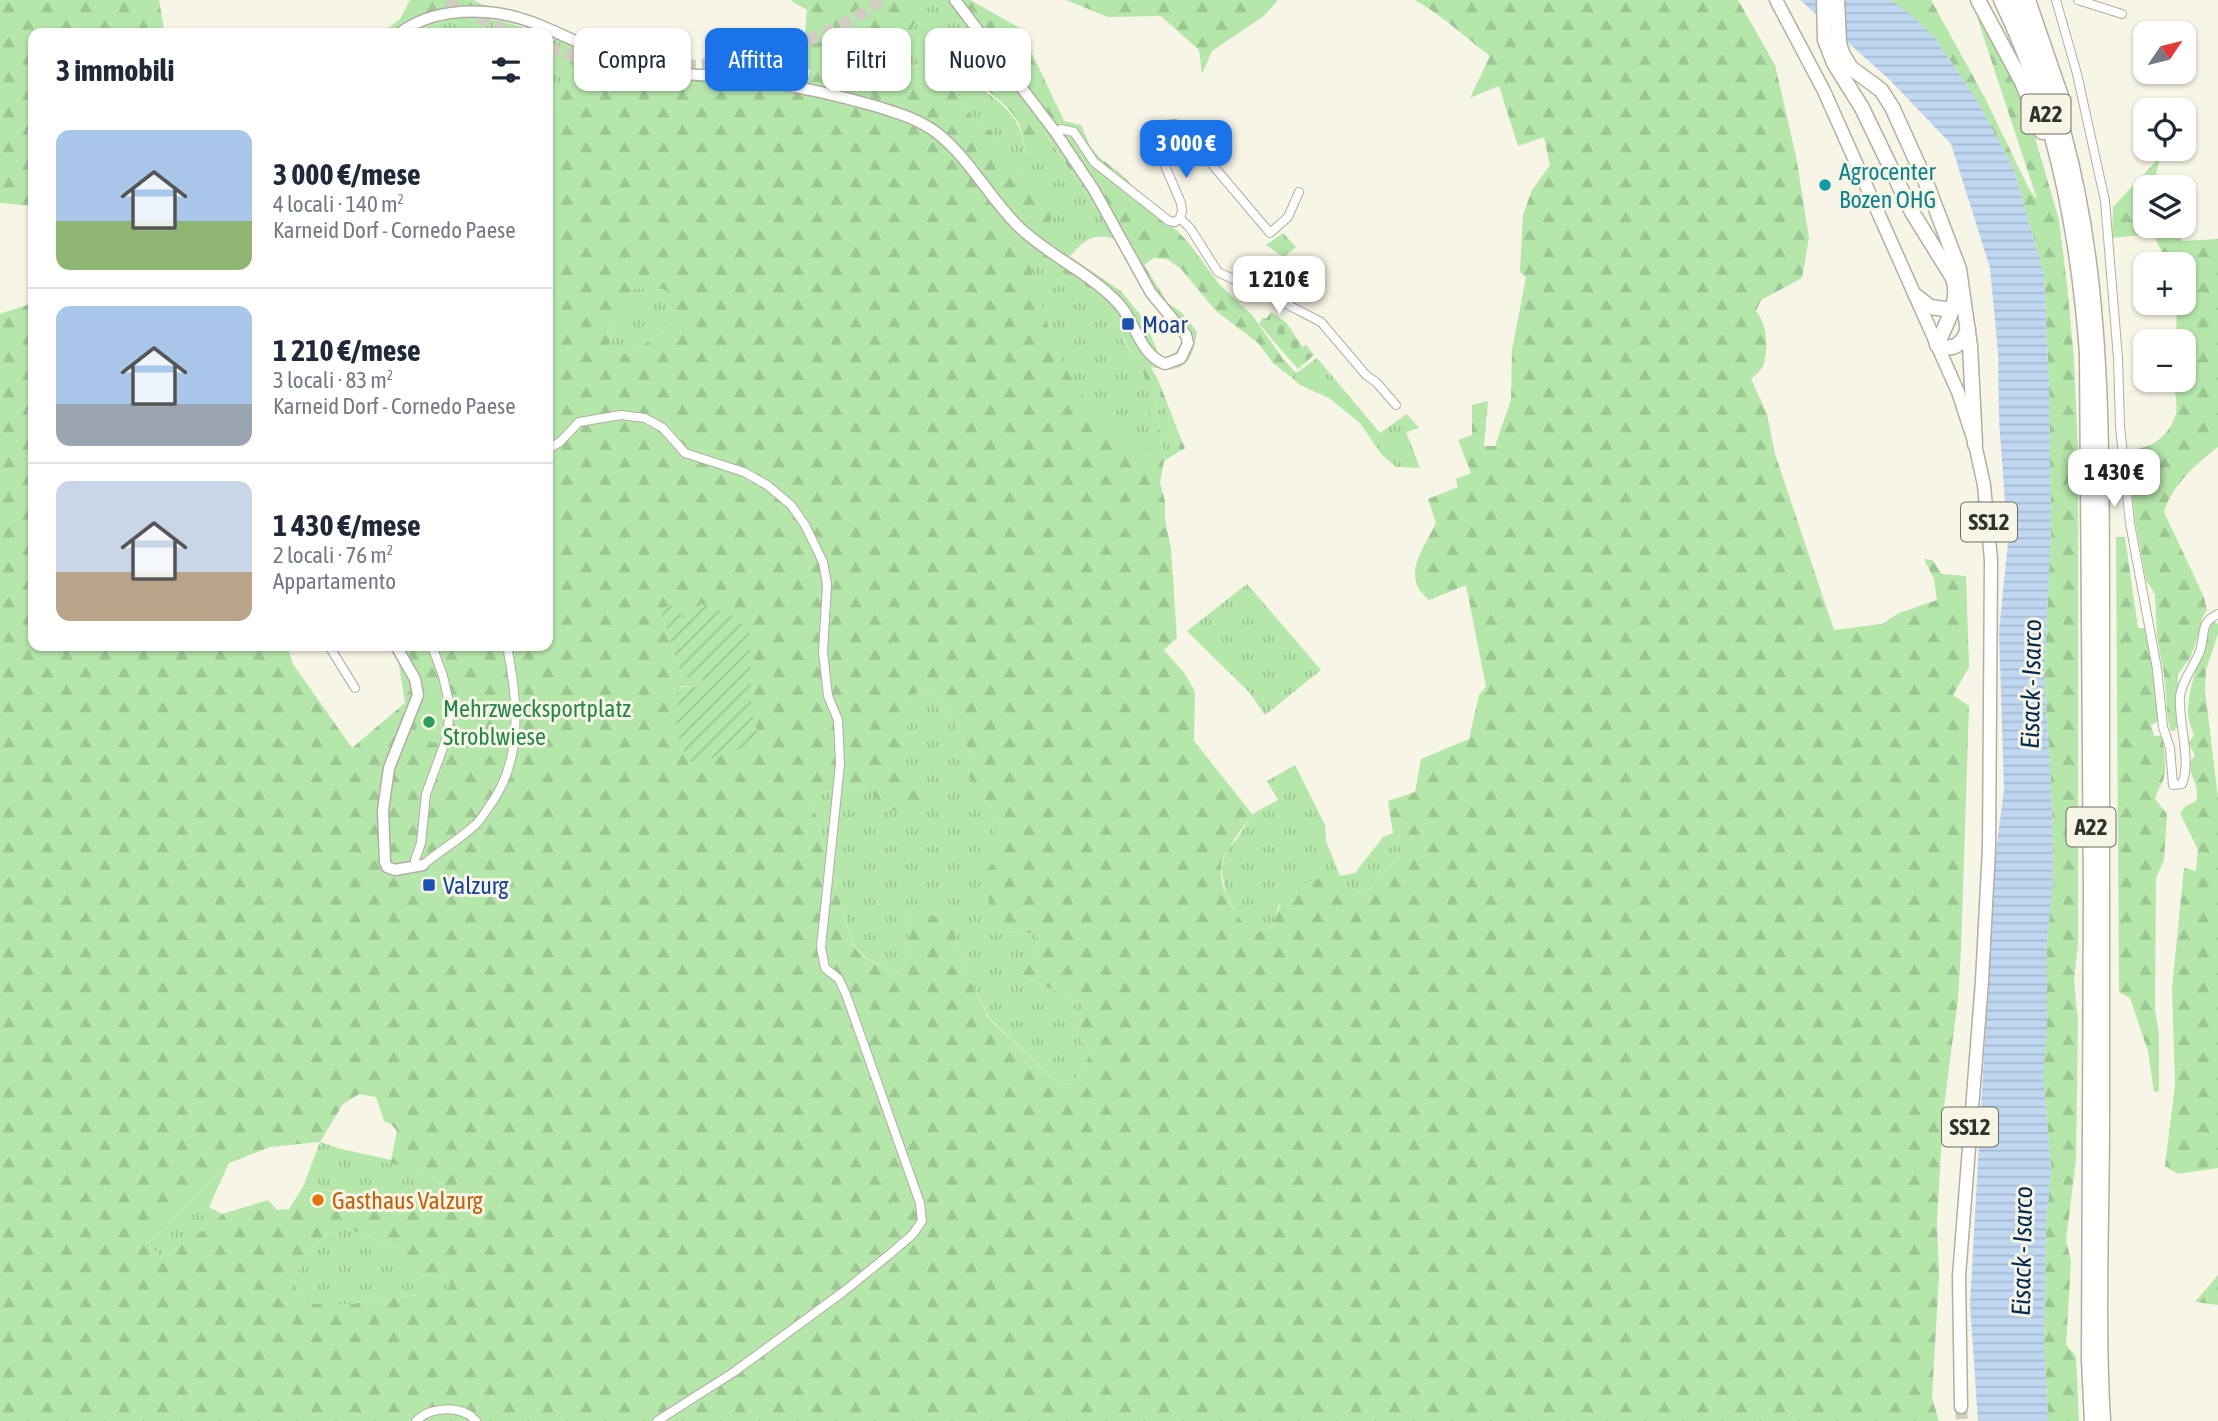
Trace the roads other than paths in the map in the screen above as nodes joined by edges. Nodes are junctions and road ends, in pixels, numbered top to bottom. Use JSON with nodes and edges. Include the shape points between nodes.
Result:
{"nodes":[{"id":1,"x":955,"y":0,"type":"edge"},
{"id":2,"x":1776,"y":0,"type":"edge"},
{"id":3,"x":1826,"y":0,"type":"edge"},
{"id":4,"x":1837,"y":0,"type":"edge"},
{"id":5,"x":1843,"y":0,"type":"edge"},
{"id":6,"x":2001,"y":0,"type":"edge"},
{"id":7,"x":2014,"y":0,"type":"edge"},
{"id":8,"x":2028,"y":0,"type":"edge"},
{"id":9,"x":2078,"y":0,"type":"edge"},
{"id":10,"x":2056,"y":2,"type":"edge"},
{"id":11,"x":1982,"y":6,"type":"edge"},
{"id":12,"x":2122,"y":14,"type":"dead end"},
{"id":13,"x":1839,"y":20,"type":"junction"},
{"id":14,"x":410,"y":28,"type":"edge"},
{"id":15,"x":547,"y":28,"type":"edge"},
{"id":16,"x":553,"y":31,"type":"edge"},
{"id":17,"x":1832,"y":41,"type":"junction"},
{"id":18,"x":1056,"y":133,"type":"junction"},
{"id":19,"x":2068,"y":148,"type":"junction"},
{"id":20,"x":1299,"y":192,"type":"dead end"},
{"id":21,"x":1180,"y":218,"type":"junction"},
{"id":22,"x":2074,"y":233,"type":"junction"},
{"id":23,"x":1916,"y":296,"type":"junction"},
{"id":24,"x":1952,"y":310,"type":"junction"},
{"id":25,"x":1968,"y":327,"type":"junction"},
{"id":26,"x":1937,"y":345,"type":"junction"},
{"id":27,"x":1396,"y":405,"type":"dead end"},
{"id":28,"x":1975,"y":444,"type":"junction"},
{"id":29,"x":553,"y":446,"type":"edge"},
{"id":30,"x":2218,"y":614,"type":"edge"},
{"id":31,"x":332,"y":651,"type":"edge"},
{"id":32,"x":399,"y":651,"type":"edge"},
{"id":33,"x":434,"y":651,"type":"edge"},
{"id":34,"x":508,"y":651,"type":"edge"},
{"id":35,"x":355,"y":688,"type":"dead end"},
{"id":36,"x":419,"y":866,"type":"junction"},
{"id":37,"x":1961,"y":1407,"type":"tunnel mouth"},
{"id":38,"x":416,"y":1421,"type":"edge"},
{"id":39,"x":476,"y":1421,"type":"edge"},
{"id":40,"x":657,"y":1421,"type":"edge"},
{"id":41,"x":2092,"y":1421,"type":"edge"},
{"id":42,"x":2103,"y":1421,"type":"edge"}],
"edges":[{"from":1,"to":18,"type":"street"},
{"from":2,"to":23,"type":"main road","number":"SS12","via":[[1824,91]]},
{"from":3,"to":17,"type":"highway","via":[[1824,16]]},
{"from":4,"to":13,"type":"highway"},
{"from":5,"to":13,"type":"highway"},
{"from":6,"to":22,"type":"highway","number":"A22","via":[[2042,103]]},
{"from":7,"to":19,"type":"highway","number":"A22"},
{"from":8,"to":19,"type":"highway","via":[[2061,95]]},
{"from":9,"to":12,"type":"street"},
{"from":10,"to":30,"type":"street","via":[[2105,201],[2130,523],[2173,785],[2182,783],[2187,773],[2180,692],[2201,649],[2205,624]]},
{"from":11,"to":22,"type":"highway","via":[[2032,104]]},
{"from":13,"to":17,"type":"highway"},
{"from":14,"to":15,"type":"street","via":[[456,12],[488,12]]},
{"from":16,"to":18,"type":"street","via":[[644,66],[791,85],[923,123],[952,148],[1018,226],[1118,303],[1151,357],[1174,363],[1186,351],[1186,335],[1151,293],[1094,190]]},
{"from":17,"to":24,"type":"highway","via":[[1834,63],[1862,108],[1912,212],[1953,278],[1956,296]]},
{"from":17,"to":25,"type":"highway","via":[[1847,63],[1881,90],[1895,113],[1959,269]]},
{"from":18,"to":21,"type":"street","via":[[1061,129],[1074,132],[1094,162],[1169,220]]},
{"from":19,"to":42,"type":"highway","number":"A22","via":[[2086,229],[2098,353]]},
{"from":20,"to":21,"type":"street","via":[[1288,217],[1270,233],[1183,130],[1166,125],[1156,145],[1181,203]]},
{"from":21,"to":27,"type":"street","via":[[1218,272],[1259,287],[1321,322]]},
{"from":22,"to":41,"type":"highway","number":"A22","via":[[2087,353]]},
{"from":23,"to":24,"type":"highway","via":[[1930,307]]},
{"from":23,"to":26,"type":"main road","number":"SS12"},
{"from":24,"to":26,"type":"highway"},
{"from":25,"to":26,"type":"highway","via":[[1958,345],[1948,349]]},
{"from":25,"to":28,"type":"highway"},
{"from":26,"to":28,"type":"main road","number":"SS12"},
{"from":28,"to":37,"type":"main road","number":"SS12","via":[[1991,560],[1989,848],[1959,1276]]},
{"from":29,"to":40,"type":"street","via":[[579,422],[621,415],[645,418],[663,428],[685,453],[744,472],[767,485],[791,505],[823,562],[827,584],[823,652],[828,696],[838,720],[839,764],[821,947],[825,968],[839,979],[847,997],[920,1203],[922,1221],[913,1234],[843,1292],[734,1372]]},
{"from":31,"to":35,"type":"street"},
{"from":32,"to":36,"type":"street","via":[[415,679],[418,695],[389,768],[383,810],[385,862],[395,870]]},
{"from":33,"to":36,"type":"street","via":[[450,707],[447,737],[426,794],[415,860]]},
{"from":34,"to":36,"type":"street","via":[[517,728],[501,792],[476,824]]},
{"from":38,"to":39,"type":"street","via":[[421,1415],[452,1408]]}]}
